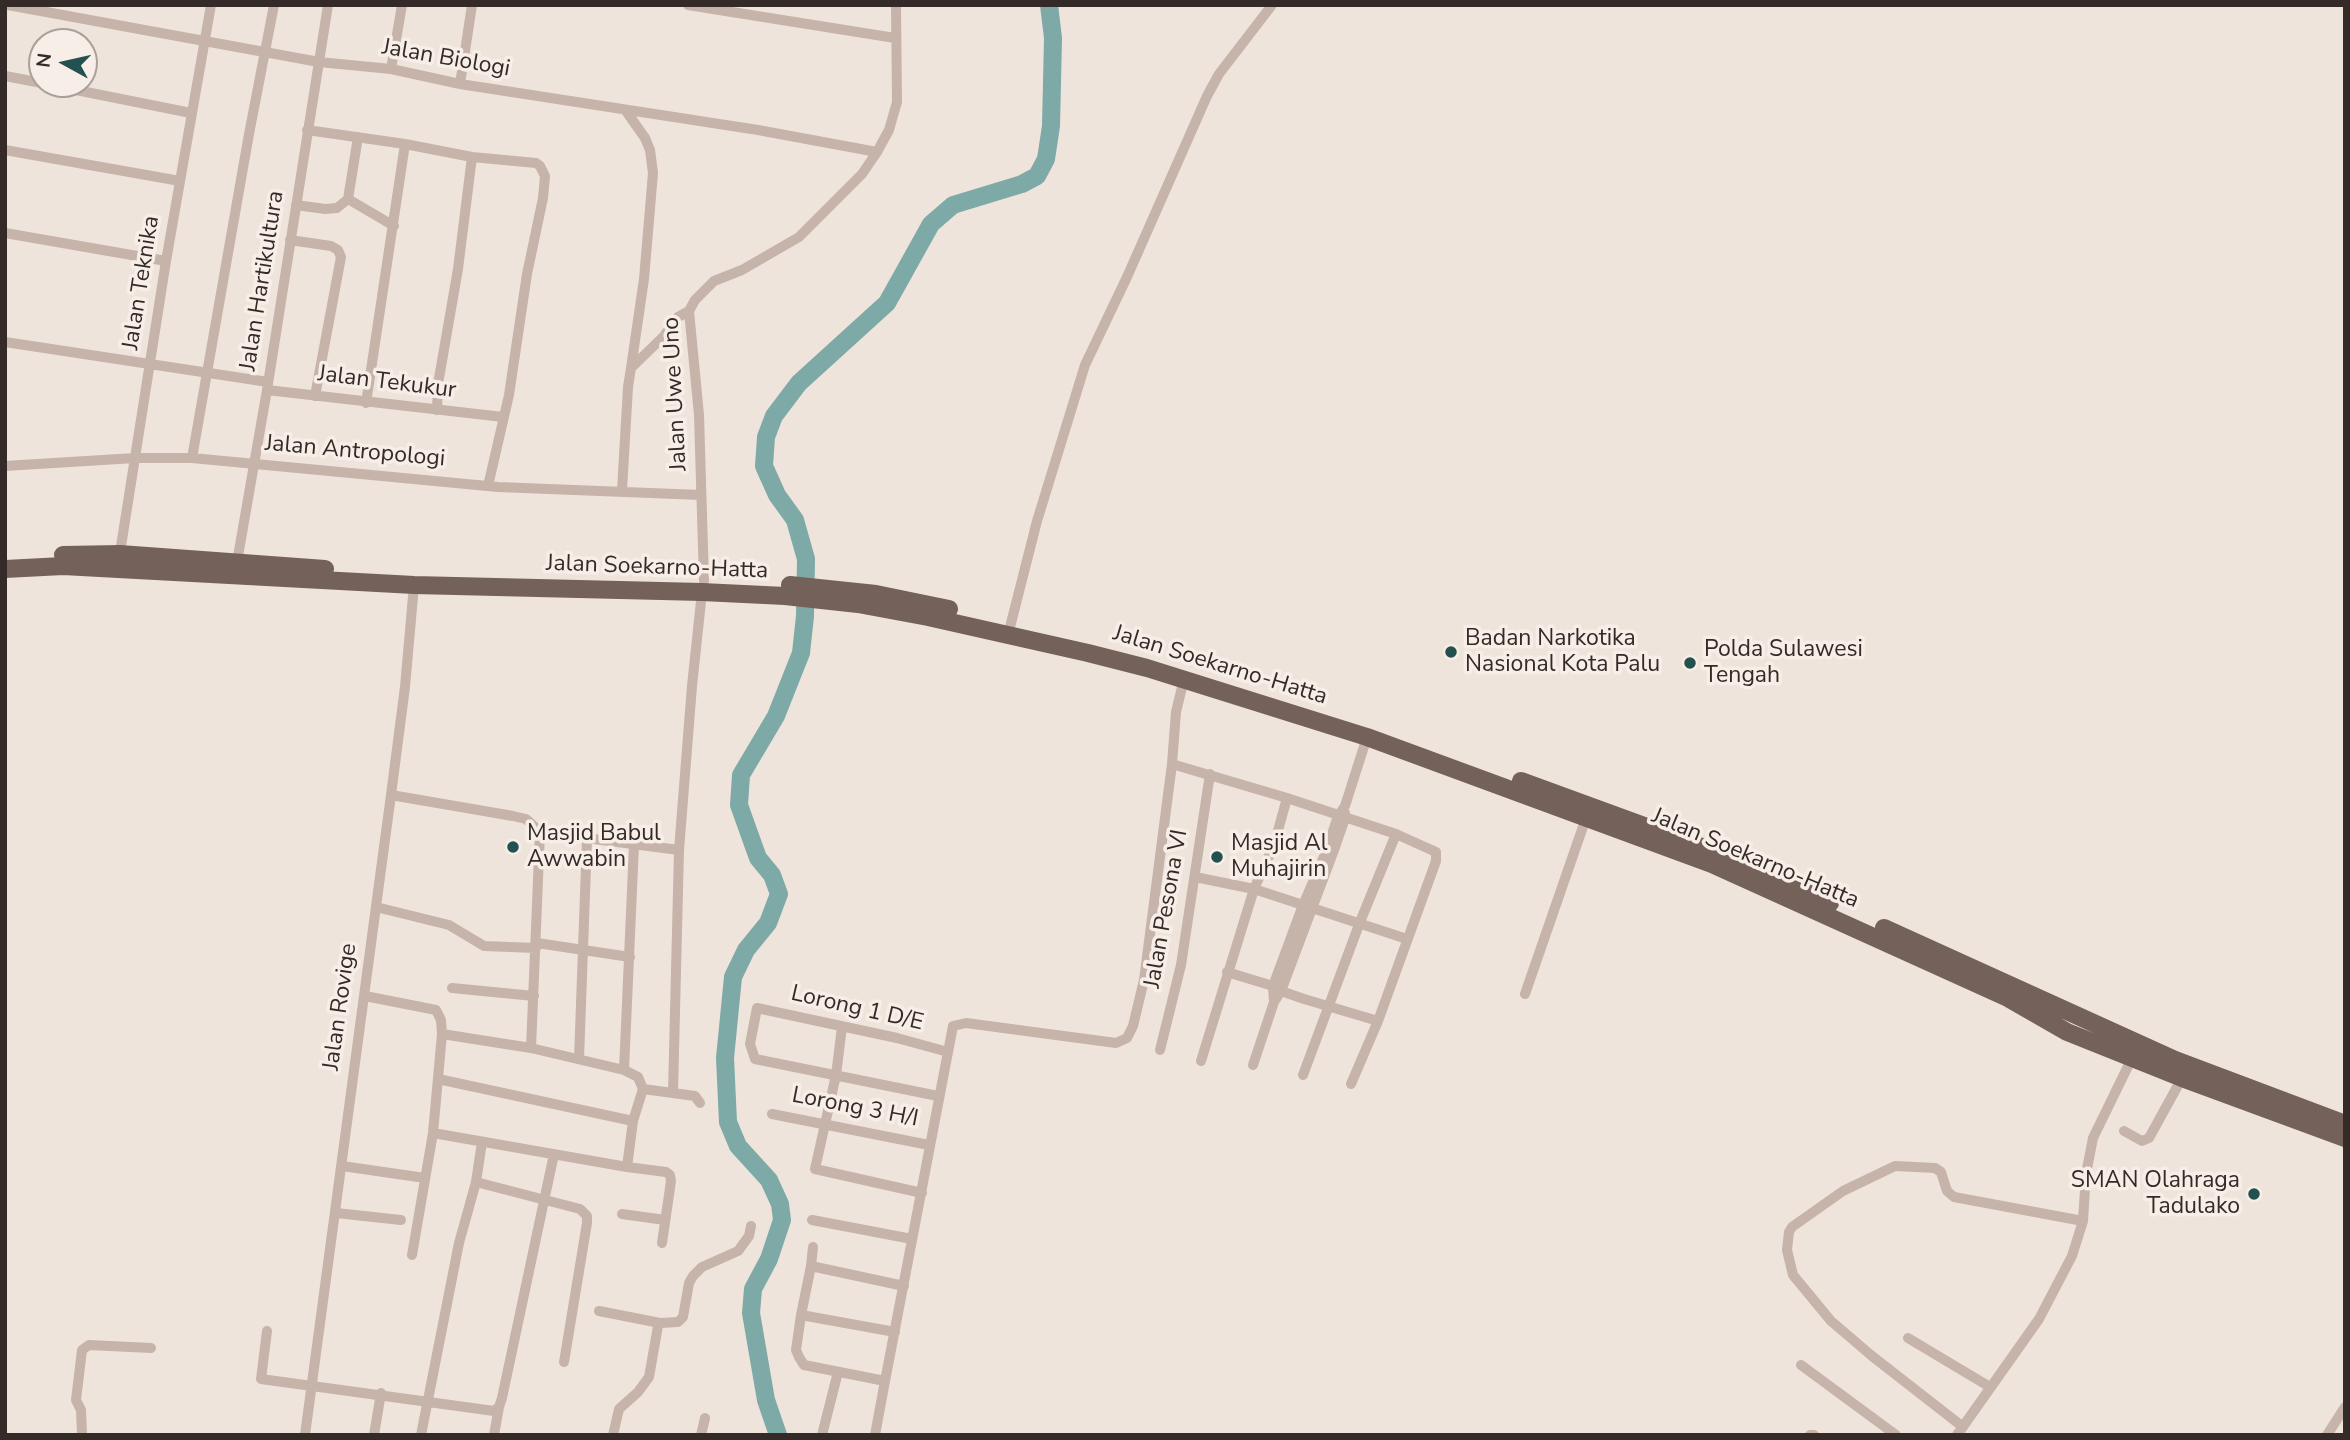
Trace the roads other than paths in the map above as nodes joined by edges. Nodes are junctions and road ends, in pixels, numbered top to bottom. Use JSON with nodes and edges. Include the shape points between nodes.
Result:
{"nodes":[{"id":1,"x":8,"y":5,"type":"edge"},
{"id":2,"x":211,"y":5,"type":"edge"},
{"id":3,"x":274,"y":5,"type":"edge"},
{"id":4,"x":328,"y":5,"type":"edge"},
{"id":5,"x":402,"y":5,"type":"edge"},
{"id":6,"x":472,"y":5,"type":"edge"},
{"id":7,"x":688,"y":5,"type":"edge"},
{"id":8,"x":896,"y":5,"type":"edge"},
{"id":9,"x":1272,"y":5,"type":"edge"},
{"id":10,"x":895,"y":38,"type":"junction"},
{"id":11,"x":204,"y":41,"type":"junction"},
{"id":12,"x":266,"y":51,"type":"junction"},
{"id":13,"x":319,"y":62,"type":"junction"},
{"id":14,"x":391,"y":69,"type":"junction"},
{"id":15,"x":5,"y":76,"type":"edge"},
{"id":16,"x":28,"y":81,"type":"edge"},
{"id":17,"x":460,"y":84,"type":"junction"},
{"id":18,"x":98,"y":95,"type":"edge"},
{"id":19,"x":626,"y":110,"type":"junction"},
{"id":20,"x":191,"y":113,"type":"junction"},
{"id":21,"x":307,"y":130,"type":"junction"},
{"id":22,"x":358,"y":137,"type":"junction"},
{"id":23,"x":405,"y":144,"type":"junction"},
{"id":24,"x":5,"y":150,"type":"edge"},
{"id":25,"x":877,"y":152,"type":"junction"},
{"id":26,"x":472,"y":157,"type":"junction"},
{"id":27,"x":180,"y":181,"type":"junction"},
{"id":28,"x":348,"y":199,"type":"junction"},
{"id":29,"x":296,"y":205,"type":"junction"},
{"id":30,"x":394,"y":226,"type":"junction"},
{"id":31,"x":5,"y":233,"type":"edge"},
{"id":32,"x":290,"y":240,"type":"junction"},
{"id":33,"x":166,"y":261,"type":"junction"},
{"id":34,"x":689,"y":312,"type":"junction"},
{"id":35,"x":5,"y":342,"type":"edge"},
{"id":36,"x":150,"y":364,"type":"junction"},
{"id":37,"x":631,"y":368,"type":"junction"},
{"id":38,"x":208,"y":372,"type":"junction"},
{"id":39,"x":268,"y":386,"type":"junction"},
{"id":40,"x":315,"y":396,"type":"junction"},
{"id":41,"x":366,"y":403,"type":"junction"},
{"id":42,"x":437,"y":410,"type":"junction"},
{"id":43,"x":503,"y":416,"type":"junction"},
{"id":44,"x":135,"y":458,"type":"junction"},
{"id":45,"x":192,"y":458,"type":"junction"},
{"id":46,"x":254,"y":465,"type":"junction"},
{"id":47,"x":5,"y":466,"type":"edge"},
{"id":48,"x":488,"y":486,"type":"junction"},
{"id":49,"x":622,"y":490,"type":"junction"},
{"id":50,"x":701,"y":495,"type":"junction"},
{"id":51,"x":5,"y":557,"type":"edge"},
{"id":52,"x":119,"y":562,"type":"junction"},
{"id":53,"x":237,"y":562,"type":"junction"},
{"id":54,"x":5,"y":569,"type":"edge"},
{"id":55,"x":354,"y":576,"type":"junction"},
{"id":56,"x":414,"y":585,"type":"junction"},
{"id":57,"x":703,"y":587,"type":"junction"},
{"id":58,"x":1009,"y":630,"type":"junction"},
{"id":59,"x":1184,"y":679,"type":"junction"},
{"id":60,"x":1310,"y":712,"type":"junction"},
{"id":61,"x":1367,"y":737,"type":"junction"},
{"id":62,"x":1172,"y":764,"type":"junction"},
{"id":63,"x":1210,"y":774,"type":"junction"},
{"id":64,"x":391,"y":795,"type":"junction"},
{"id":65,"x":1287,"y":798,"type":"junction"},
{"id":66,"x":1553,"y":798,"type":"junction"},
{"id":67,"x":1342,"y":813,"type":"junction"},
{"id":68,"x":1586,"y":818,"type":"junction"},
{"id":69,"x":540,"y":832,"type":"junction"},
{"id":70,"x":1396,"y":834,"type":"junction"},
{"id":71,"x":587,"y":839,"type":"junction"},
{"id":72,"x":634,"y":845,"type":"junction"},
{"id":73,"x":679,"y":850,"type":"junction"},
{"id":74,"x":1195,"y":877,"type":"junction"},
{"id":75,"x":1254,"y":889,"type":"junction"},
{"id":76,"x":1308,"y":906,"type":"junction"},
{"id":77,"x":376,"y":907,"type":"junction"},
{"id":78,"x":1360,"y":922,"type":"junction"},
{"id":79,"x":1890,"y":937,"type":"junction"},
{"id":80,"x":1407,"y":939,"type":"junction"},
{"id":81,"x":536,"y":945,"type":"junction"},
{"id":82,"x":583,"y":951,"type":"junction"},
{"id":83,"x":630,"y":957,"type":"junction"},
{"id":84,"x":1227,"y":972,"type":"junction"},
{"id":85,"x":452,"y":988,"type":"dead end"},
{"id":86,"x":1277,"y":988,"type":"junction"},
{"id":87,"x":1525,"y":994,"type":"dead end"},
{"id":88,"x":365,"y":996,"type":"junction"},
{"id":89,"x":534,"y":996,"type":"junction"},
{"id":90,"x":1328,"y":1006,"type":"junction"},
{"id":91,"x":1378,"y":1021,"type":"junction"},
{"id":92,"x":842,"y":1027,"type":"junction"},
{"id":93,"x":442,"y":1034,"type":"junction"},
{"id":94,"x":531,"y":1048,"type":"junction"},
{"id":95,"x":1160,"y":1050,"type":"dead end"},
{"id":96,"x":948,"y":1052,"type":"junction"},
{"id":97,"x":2132,"y":1058,"type":"junction"},
{"id":98,"x":579,"y":1059,"type":"junction"},
{"id":99,"x":1201,"y":1061,"type":"dead end"},
{"id":100,"x":1253,"y":1065,"type":"dead end"},
{"id":101,"x":624,"y":1070,"type":"junction"},
{"id":102,"x":836,"y":1075,"type":"junction"},
{"id":103,"x":1303,"y":1075,"type":"dead end"},
{"id":104,"x":2182,"y":1078,"type":"junction"},
{"id":105,"x":438,"y":1079,"type":"junction"},
{"id":106,"x":1351,"y":1084,"type":"dead end"},
{"id":107,"x":643,"y":1089,"type":"junction"},
{"id":108,"x":673,"y":1093,"type":"junction"},
{"id":109,"x":938,"y":1096,"type":"junction"},
{"id":110,"x":700,"y":1103,"type":"dead end"},
{"id":111,"x":772,"y":1114,"type":"dead end"},
{"id":112,"x":633,"y":1121,"type":"junction"},
{"id":113,"x":826,"y":1124,"type":"junction"},
{"id":114,"x":2345,"y":1124,"type":"edge"},
{"id":115,"x":2124,"y":1131,"type":"dead end"},
{"id":116,"x":433,"y":1133,"type":"junction"},
{"id":117,"x":2345,"y":1138,"type":"edge"},
{"id":118,"x":482,"y":1142,"type":"junction"},
{"id":119,"x":929,"y":1144,"type":"junction"},
{"id":120,"x":554,"y":1154,"type":"junction"},
{"id":121,"x":342,"y":1166,"type":"junction"},
{"id":122,"x":627,"y":1167,"type":"junction"},
{"id":123,"x":425,"y":1178,"type":"junction"},
{"id":124,"x":475,"y":1182,"type":"junction"},
{"id":125,"x":922,"y":1193,"type":"junction"},
{"id":126,"x":543,"y":1200,"type":"junction"},
{"id":127,"x":335,"y":1213,"type":"junction"},
{"id":128,"x":622,"y":1214,"type":"dead end"},
{"id":129,"x":401,"y":1220,"type":"dead end"},
{"id":130,"x":665,"y":1220,"type":"junction"},
{"id":131,"x":812,"y":1220,"type":"dead end"},
{"id":132,"x":2082,"y":1221,"type":"junction"},
{"id":133,"x":751,"y":1226,"type":"dead end"},
{"id":134,"x":912,"y":1239,"type":"junction"},
{"id":135,"x":662,"y":1243,"type":"dead end"},
{"id":136,"x":813,"y":1247,"type":"dead end"},
{"id":137,"x":412,"y":1255,"type":"dead end"},
{"id":138,"x":811,"y":1266,"type":"junction"},
{"id":139,"x":904,"y":1286,"type":"junction"},
{"id":140,"x":599,"y":1311,"type":"dead end"},
{"id":141,"x":801,"y":1315,"type":"junction"},
{"id":142,"x":660,"y":1323,"type":"junction"},
{"id":143,"x":267,"y":1331,"type":"dead end"},
{"id":144,"x":895,"y":1332,"type":"junction"},
{"id":145,"x":1908,"y":1338,"type":"dead end"},
{"id":146,"x":150,"y":1348,"type":"dead end"},
{"id":147,"x":564,"y":1362,"type":"dead end"},
{"id":148,"x":1801,"y":1365,"type":"dead end"},
{"id":149,"x":838,"y":1372,"type":"junction"},
{"id":150,"x":886,"y":1381,"type":"junction"},
{"id":151,"x":312,"y":1384,"type":"junction"},
{"id":152,"x":1990,"y":1387,"type":"junction"},
{"id":153,"x":381,"y":1394,"type":"junction"},
{"id":154,"x":428,"y":1401,"type":"junction"},
{"id":155,"x":499,"y":1407,"type":"junction"},
{"id":156,"x":2345,"y":1407,"type":"edge"},
{"id":157,"x":705,"y":1418,"type":"dead end"},
{"id":158,"x":1960,"y":1431,"type":"edge"},
{"id":159,"x":82,"y":1435,"type":"edge"},
{"id":160,"x":305,"y":1435,"type":"edge"},
{"id":161,"x":373,"y":1435,"type":"edge"},
{"id":162,"x":421,"y":1435,"type":"edge"},
{"id":163,"x":494,"y":1435,"type":"edge"},
{"id":164,"x":613,"y":1435,"type":"edge"},
{"id":165,"x":701,"y":1435,"type":"edge"},
{"id":166,"x":822,"y":1435,"type":"edge"},
{"id":167,"x":875,"y":1435,"type":"edge"},
{"id":168,"x":1896,"y":1435,"type":"edge"},
{"id":169,"x":2326,"y":1435,"type":"edge"}],
"edges":[{"from":1,"to":11,"type":"street","name":"Jalan Biologi"},
{"from":2,"to":11,"type":"street","name":"Jalan Teknika"},
{"from":3,"to":12,"type":"street"},
{"from":4,"to":13,"type":"street","name":"Jalan Hartikultura"},
{"from":5,"to":14,"type":"street"},
{"from":6,"to":17,"type":"street"},
{"from":7,"to":10,"type":"street"},
{"from":8,"to":10,"type":"street","name":"Jalan Uwe Uno"},
{"from":9,"to":58,"type":"street","via":[[1207,96],[1085,365]]},
{"from":10,"to":25,"type":"street","name":"Jalan Uwe Uno","via":[[897,102]]},
{"from":11,"to":12,"type":"street","name":"Jalan Biologi"},
{"from":11,"to":20,"type":"street","name":"Jalan Teknika"},
{"from":12,"to":13,"type":"street","name":"Jalan Biologi"},
{"from":12,"to":38,"type":"street"},
{"from":13,"to":14,"type":"street","name":"Jalan Biologi"},
{"from":13,"to":21,"type":"street","name":"Jalan Hartikultura"},
{"from":14,"to":17,"type":"street","name":"Jalan Biologi"},
{"from":15,"to":16,"type":"street"},
{"from":17,"to":19,"type":"street","name":"Jalan Biologi"},
{"from":18,"to":20,"type":"street"},
{"from":19,"to":25,"type":"street","name":"Jalan Biologi"},
{"from":19,"to":37,"type":"street","via":[[645,138],[653,173]]},
{"from":20,"to":27,"type":"street","name":"Jalan Teknika"},
{"from":21,"to":22,"type":"street"},
{"from":21,"to":29,"type":"street","name":"Jalan Hartikultura"},
{"from":22,"to":23,"type":"street"},
{"from":22,"to":28,"type":"street"},
{"from":23,"to":26,"type":"street"},
{"from":23,"to":30,"type":"street"},
{"from":24,"to":27,"type":"street"},
{"from":25,"to":34,"type":"street","name":"Jalan Uwe Uno","via":[[862,174],[799,237],[715,281]]},
{"from":26,"to":42,"type":"street"},
{"from":26,"to":43,"type":"street","via":[[536,163],[545,176]]},
{"from":27,"to":33,"type":"street","name":"Jalan Teknika"},
{"from":28,"to":29,"type":"street","via":[[337,208]]},
{"from":28,"to":30,"type":"street"},
{"from":29,"to":32,"type":"street","name":"Jalan Hartikultura"},
{"from":30,"to":41,"type":"street"},
{"from":31,"to":33,"type":"street"},
{"from":32,"to":39,"type":"street","name":"Jalan Hartikultura"},
{"from":32,"to":40,"type":"street","via":[[331,246],[341,257]]},
{"from":33,"to":36,"type":"street","name":"Jalan Teknika"},
{"from":34,"to":37,"type":"street","via":[[678,317]]},
{"from":34,"to":50,"type":"street","name":"Jalan Uwe Uno"},
{"from":35,"to":36,"type":"street","name":"Jalan Tekukur"},
{"from":36,"to":38,"type":"street","name":"Jalan Tekukur"},
{"from":36,"to":44,"type":"street","name":"Jalan Teknika"},
{"from":37,"to":49,"type":"street"},
{"from":38,"to":39,"type":"street","name":"Jalan Tekukur"},
{"from":38,"to":45,"type":"street"},
{"from":39,"to":40,"type":"street","name":"Jalan Tekukur"},
{"from":39,"to":46,"type":"street","name":"Jalan Hartikultura"},
{"from":40,"to":41,"type":"street","name":"Jalan Tekukur"},
{"from":41,"to":42,"type":"street","name":"Jalan Tekukur"},
{"from":42,"to":43,"type":"street","name":"Jalan Tekukur"},
{"from":43,"to":48,"type":"street"},
{"from":44,"to":45,"type":"street","name":"Jalan Antropologi"},
{"from":44,"to":47,"type":"street","name":"Jalan Antropologi"},
{"from":44,"to":52,"type":"street","name":"Jalan Teknika"},
{"from":45,"to":46,"type":"street","name":"Jalan Antropologi"},
{"from":46,"to":48,"type":"street","name":"Jalan Antropologi"},
{"from":46,"to":53,"type":"street","name":"Jalan Hartikultura"},
{"from":48,"to":49,"type":"street","name":"Jalan Antropologi"},
{"from":49,"to":50,"type":"street","name":"Jalan Antropologi"},
{"from":50,"to":57,"type":"street","name":"Jalan Uwe Uno"},
{"from":51,"to":52,"type":"main road","name":"Jalan Soekarno-Hatta"},
{"from":52,"to":53,"type":"main road","name":"Jalan Soekarno-Hatta"},
{"from":52,"to":54,"type":"main road","name":"Jalan Soekarno-Hatta"},
{"from":52,"to":55,"type":"main road","name":"Jalan Soekarno-Hatta"},
{"from":53,"to":55,"type":"main road","name":"Jalan Soekarno-Hatta"},
{"from":55,"to":56,"type":"main road","name":"Jalan Soekarno-Hatta"},
{"from":55,"to":57,"type":"main road","name":"Jalan Soekarno-Hatta"},
{"from":56,"to":57,"type":"main road","name":"Jalan Soekarno-Hatta"},
{"from":56,"to":64,"type":"street","name":"Jalan Rovige"},
{"from":57,"to":58,"type":"main road","name":"Jalan Soekarno-Hatta","via":[[918,602]]},
{"from":57,"to":73,"type":"street","name":"Jalan Uwe Uno"},
{"from":58,"to":59,"type":"main road","name":"Jalan Soekarno-Hatta"},
{"from":58,"to":60,"type":"main road","name":"Jalan Soekarno-Hatta","via":[[1170,663]]},
{"from":59,"to":60,"type":"main road","name":"Jalan Soekarno-Hatta"},
{"from":59,"to":62,"type":"street"},
{"from":60,"to":61,"type":"main road","name":"Jalan Soekarno-Hatta"},
{"from":60,"to":66,"type":"main road","name":"Jalan Soekarno-Hatta"},
{"from":61,"to":66,"type":"main road","name":"Jalan Soekarno-Hatta"},
{"from":61,"to":67,"type":"street"},
{"from":62,"to":63,"type":"street"},
{"from":62,"to":96,"type":"street","via":[[1144,980],[1127,1038],[1116,1042],[958,1023],[952,1028]]},
{"from":63,"to":65,"type":"street"},
{"from":63,"to":74,"type":"street","name":"Jalan Pesona VI"},
{"from":64,"to":69,"type":"street","via":[[513,816]]},
{"from":64,"to":77,"type":"street","name":"Jalan Rovige"},
{"from":65,"to":67,"type":"street"},
{"from":65,"to":75,"type":"street","via":[[1274,845]]},
{"from":66,"to":68,"type":"main road","name":"Jalan Soekarno-Hatta"},
{"from":66,"to":79,"type":"main road","name":"Jalan Soekarno-Hatta","via":[[1718,853]]},
{"from":67,"to":70,"type":"street"},
{"from":67,"to":76,"type":"street"},
{"from":68,"to":79,"type":"main road","name":"Jalan Soekarno-Hatta"},
{"from":68,"to":87,"type":"street"},
{"from":69,"to":71,"type":"street"},
{"from":69,"to":81,"type":"street"},
{"from":70,"to":78,"type":"street"},
{"from":70,"to":80,"type":"street","via":[[1437,855]]},
{"from":71,"to":72,"type":"street"},
{"from":71,"to":82,"type":"street"},
{"from":72,"to":73,"type":"street"},
{"from":72,"to":83,"type":"street"},
{"from":73,"to":108,"type":"street","name":"Jalan Uwe Uno"},
{"from":74,"to":75,"type":"street"},
{"from":74,"to":95,"type":"street","name":"Jalan Pesona VI","via":[[1181,965]]},
{"from":75,"to":76,"type":"street"},
{"from":75,"to":84,"type":"street"},
{"from":76,"to":78,"type":"street"},
{"from":76,"to":86,"type":"street"},
{"from":77,"to":81,"type":"street","via":[[449,925],[484,946]]},
{"from":77,"to":88,"type":"street","name":"Jalan Rovige"},
{"from":78,"to":80,"type":"street"},
{"from":78,"to":90,"type":"street"},
{"from":79,"to":97,"type":"main road","name":"Jalan Soekarno-Hatta","via":[[2067,1032]]},
{"from":79,"to":114,"type":"main road","name":"Jalan Soekarno-Hatta","via":[[2175,1060]]},
{"from":80,"to":91,"type":"street"},
{"from":81,"to":82,"type":"street"},
{"from":81,"to":89,"type":"street"},
{"from":82,"to":83,"type":"street"},
{"from":82,"to":98,"type":"street"},
{"from":83,"to":101,"type":"street"},
{"from":84,"to":86,"type":"street"},
{"from":84,"to":99,"type":"street"},
{"from":85,"to":89,"type":"street"},
{"from":86,"to":90,"type":"street"},
{"from":86,"to":100,"type":"street"},
{"from":88,"to":93,"type":"street","via":[[436,1010]]},
{"from":88,"to":121,"type":"street","name":"Jalan Rovige"},
{"from":89,"to":94,"type":"street"},
{"from":90,"to":91,"type":"street"},
{"from":90,"to":103,"type":"street"},
{"from":91,"to":106,"type":"street"},
{"from":92,"to":96,"type":"street","name":"Lorong 1 D/E"},
{"from":92,"to":102,"type":"street"},
{"from":92,"to":102,"type":"street","name":"Lorong 1 D/E","via":[[757,1008],[750,1044],[755,1059]]},
{"from":93,"to":94,"type":"street"},
{"from":93,"to":105,"type":"street"},
{"from":94,"to":98,"type":"street"},
{"from":96,"to":109,"type":"street"},
{"from":97,"to":104,"type":"main road","name":"Jalan Soekarno-Hatta"},
{"from":97,"to":132,"type":"street","via":[[2093,1138]]},
{"from":98,"to":101,"type":"street"},
{"from":101,"to":107,"type":"street","via":[[638,1077]]},
{"from":102,"to":109,"type":"street"},
{"from":102,"to":113,"type":"street"},
{"from":104,"to":115,"type":"street","via":[[2149,1138],[2143,1141]]},
{"from":104,"to":117,"type":"main road","name":"Jalan Soekarno-Hatta"},
{"from":105,"to":112,"type":"street"},
{"from":105,"to":116,"type":"street"},
{"from":107,"to":108,"type":"street"},
{"from":107,"to":112,"type":"street"},
{"from":108,"to":110,"type":"street","via":[[695,1096]]},
{"from":109,"to":119,"type":"street"},
{"from":111,"to":113,"type":"street","name":"Lorong 3 H/I"},
{"from":112,"to":122,"type":"street"},
{"from":113,"to":119,"type":"street","name":"Lorong 3 H/I"},
{"from":113,"to":125,"type":"street","via":[[815,1169]]},
{"from":116,"to":118,"type":"street"},
{"from":116,"to":123,"type":"street"},
{"from":118,"to":120,"type":"street"},
{"from":118,"to":124,"type":"street"},
{"from":119,"to":125,"type":"street"},
{"from":120,"to":122,"type":"street"},
{"from":120,"to":126,"type":"street"},
{"from":121,"to":123,"type":"street"},
{"from":121,"to":127,"type":"street","name":"Jalan Rovige"},
{"from":122,"to":130,"type":"street","via":[[670,1175]]},
{"from":123,"to":137,"type":"street"},
{"from":124,"to":126,"type":"street"},
{"from":124,"to":154,"type":"street"},
{"from":125,"to":134,"type":"street"},
{"from":126,"to":147,"type":"street","via":[[580,1209],[587,1216]]},
{"from":126,"to":155,"type":"street"},
{"from":127,"to":129,"type":"street"},
{"from":127,"to":151,"type":"street","name":"Jalan Rovige"},
{"from":128,"to":130,"type":"street"},
{"from":130,"to":135,"type":"street"},
{"from":131,"to":134,"type":"street"},
{"from":132,"to":152,"type":"street","via":[[2072,1256],[2039,1318]]},
{"from":132,"to":158,"type":"street","via":[[1954,1197],[1935,1168],[1895,1166],[1843,1191],[1789,1232],[1787,1250],[1793,1275],[1831,1321]]},
{"from":133,"to":142,"type":"street","via":[[738,1251],[693,1276],[683,1317],[678,1322]]},
{"from":134,"to":139,"type":"street"},
{"from":136,"to":138,"type":"street"},
{"from":138,"to":139,"type":"street"},
{"from":138,"to":141,"type":"street"},
{"from":139,"to":144,"type":"street"},
{"from":140,"to":142,"type":"street"},
{"from":141,"to":144,"type":"street"},
{"from":141,"to":149,"type":"street","via":[[796,1350],[801,1362]]},
{"from":142,"to":164,"type":"street","via":[[649,1377],[619,1409]]},
{"from":143,"to":151,"type":"street","via":[[261,1379]]},
{"from":144,"to":150,"type":"street"},
{"from":145,"to":152,"type":"street"},
{"from":146,"to":159,"type":"street","via":[[89,1345],[82,1350],[76,1400]]},
{"from":148,"to":168,"type":"street"},
{"from":149,"to":150,"type":"street"},
{"from":149,"to":166,"type":"street"},
{"from":150,"to":167,"type":"street"},
{"from":151,"to":153,"type":"street"},
{"from":151,"to":160,"type":"street","name":"Jalan Rovige"},
{"from":152,"to":158,"type":"street"},
{"from":153,"to":154,"type":"street"},
{"from":153,"to":161,"type":"street"},
{"from":154,"to":155,"type":"street","via":[[487,1411]]},
{"from":154,"to":162,"type":"street"},
{"from":155,"to":163,"type":"street"},
{"from":156,"to":169,"type":"street"},
{"from":157,"to":165,"type":"street"}]}
